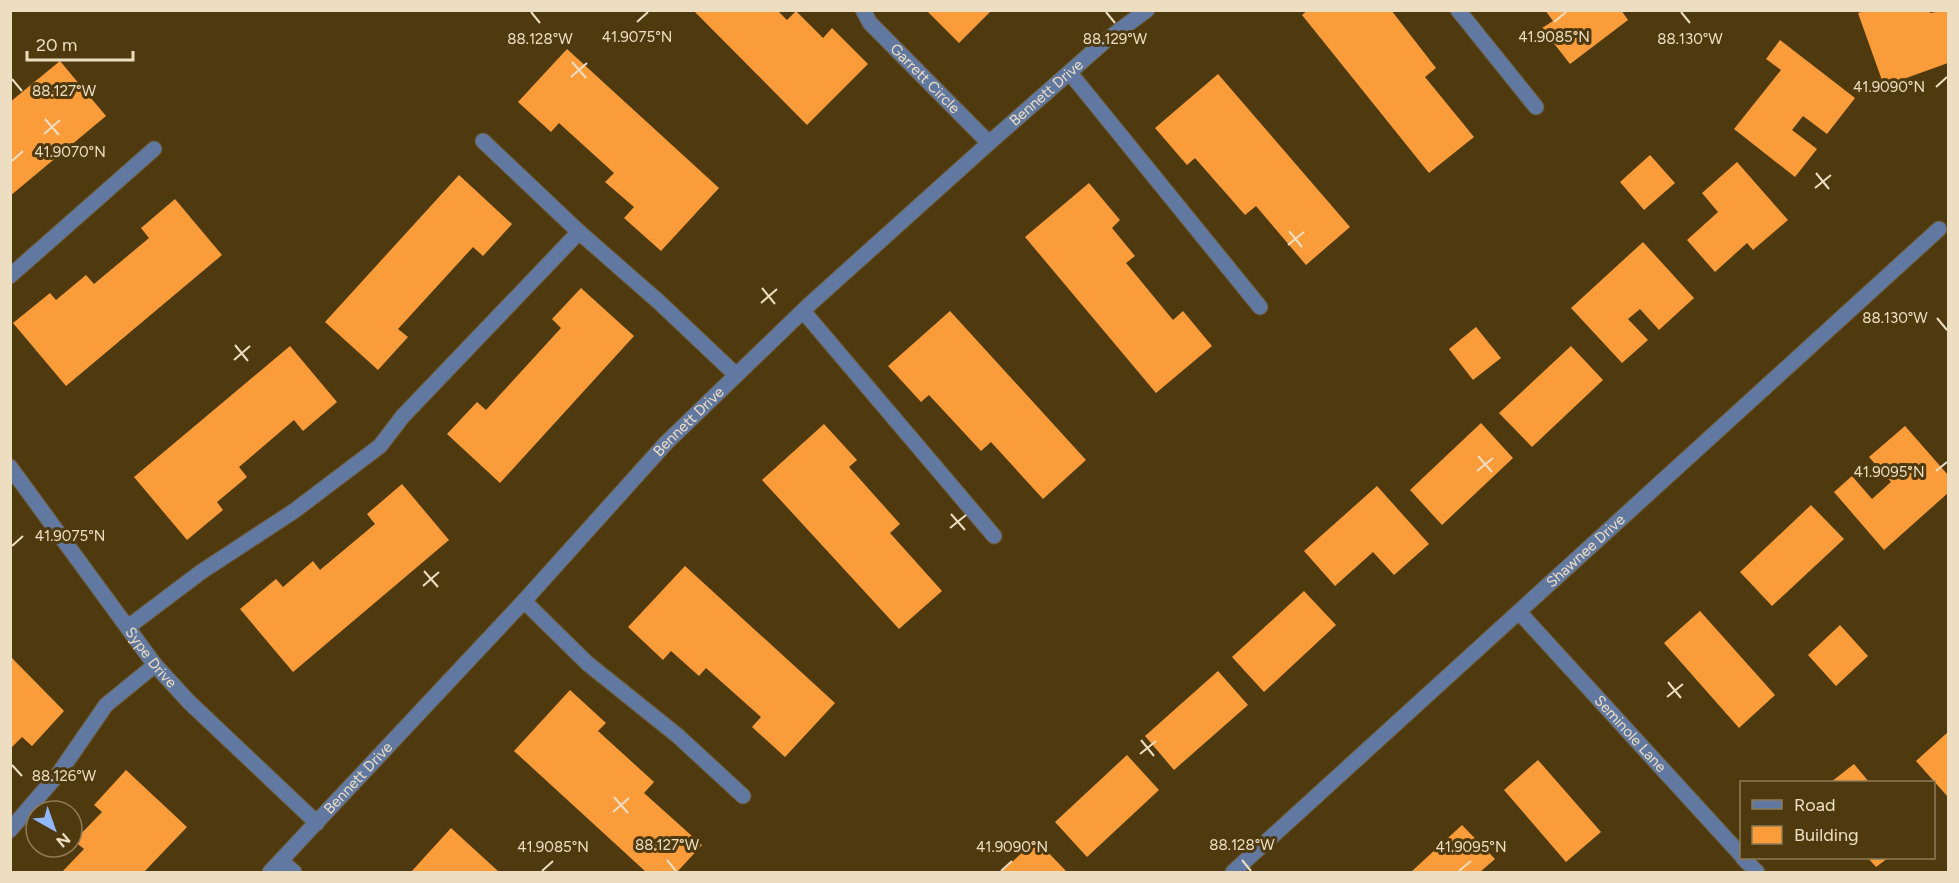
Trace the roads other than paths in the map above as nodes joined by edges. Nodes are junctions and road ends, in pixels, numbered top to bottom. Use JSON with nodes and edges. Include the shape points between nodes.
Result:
{"nodes":[{"id":1,"x":863,"y":10,"type":"edge"},
{"id":2,"x":1147,"y":10,"type":"edge"},
{"id":3,"x":1458,"y":10,"type":"edge"},
{"id":4,"x":1070,"y":73,"type":"junction"},
{"id":5,"x":1536,"y":107,"type":"dead end"},
{"id":6,"x":483,"y":141,"type":"dead end"},
{"id":7,"x":989,"y":143,"type":"junction"},
{"id":8,"x":154,"y":149,"type":"dead end"},
{"id":9,"x":1939,"y":229,"type":"dead end"},
{"id":10,"x":579,"y":232,"type":"junction"},
{"id":11,"x":10,"y":276,"type":"edge"},
{"id":12,"x":1260,"y":308,"type":"dead end"},
{"id":13,"x":804,"y":311,"type":"junction"},
{"id":14,"x":736,"y":375,"type":"junction"},
{"id":15,"x":10,"y":467,"type":"edge"},
{"id":16,"x":994,"y":536,"type":"dead end"},
{"id":17,"x":524,"y":601,"type":"junction"},
{"id":18,"x":1519,"y":612,"type":"junction"},
{"id":19,"x":128,"y":627,"type":"junction"},
{"id":20,"x":155,"y":665,"type":"junction"},
{"id":21,"x":743,"y":795,"type":"dead end"},
{"id":22,"x":317,"y":823,"type":"junction"},
{"id":23,"x":10,"y":830,"type":"edge"},
{"id":24,"x":1740,"y":855,"type":"edge"},
{"id":25,"x":1744,"y":859,"type":"edge"},
{"id":26,"x":281,"y":861,"type":"junction"},
{"id":27,"x":270,"y":873,"type":"edge"},
{"id":28,"x":294,"y":873,"type":"edge"},
{"id":29,"x":1233,"y":873,"type":"edge"},
{"id":30,"x":1757,"y":873,"type":"edge"}],
"edges":[{"from":1,"to":7,"type":"street","name":"Garrett Circle","via":[[870,23]]},
{"from":2,"to":4,"type":"street","name":"Bennett Drive"},
{"from":3,"to":5,"type":"street"},
{"from":4,"to":7,"type":"street","name":"Bennett Drive"},
{"from":4,"to":12,"type":"street"},
{"from":6,"to":10,"type":"street"},
{"from":7,"to":13,"type":"street","name":"Bennett Drive"},
{"from":8,"to":11,"type":"street"},
{"from":9,"to":18,"type":"street","name":"Shawnee Drive"},
{"from":10,"to":14,"type":"street"},
{"from":10,"to":19,"type":"street","via":[[403,416],[380,446]]},
{"from":13,"to":14,"type":"street","name":"Bennett Drive"},
{"from":13,"to":16,"type":"street"},
{"from":14,"to":17,"type":"street","name":"Bennett Drive","via":[[666,442]]},
{"from":15,"to":19,"type":"street","name":"Sype Drive"},
{"from":17,"to":21,"type":"street","via":[[586,663],[678,736]]},
{"from":17,"to":22,"type":"street","name":"Bennett Drive"},
{"from":18,"to":24,"type":"street","name":"Seminole Lane"},
{"from":18,"to":29,"type":"street","name":"Shawnee Drive"},
{"from":19,"to":20,"type":"street","name":"Sype Drive"},
{"from":20,"to":22,"type":"street","name":"Sype Drive"},
{"from":20,"to":23,"type":"street","via":[[106,705],[59,773]]},
{"from":22,"to":26,"type":"street","name":"Bennett Drive"},
{"from":25,"to":30,"type":"street","name":"Seminole Lane"},
{"from":26,"to":27,"type":"street","name":"Bennett Drive"},
{"from":26,"to":28,"type":"street"}]}
